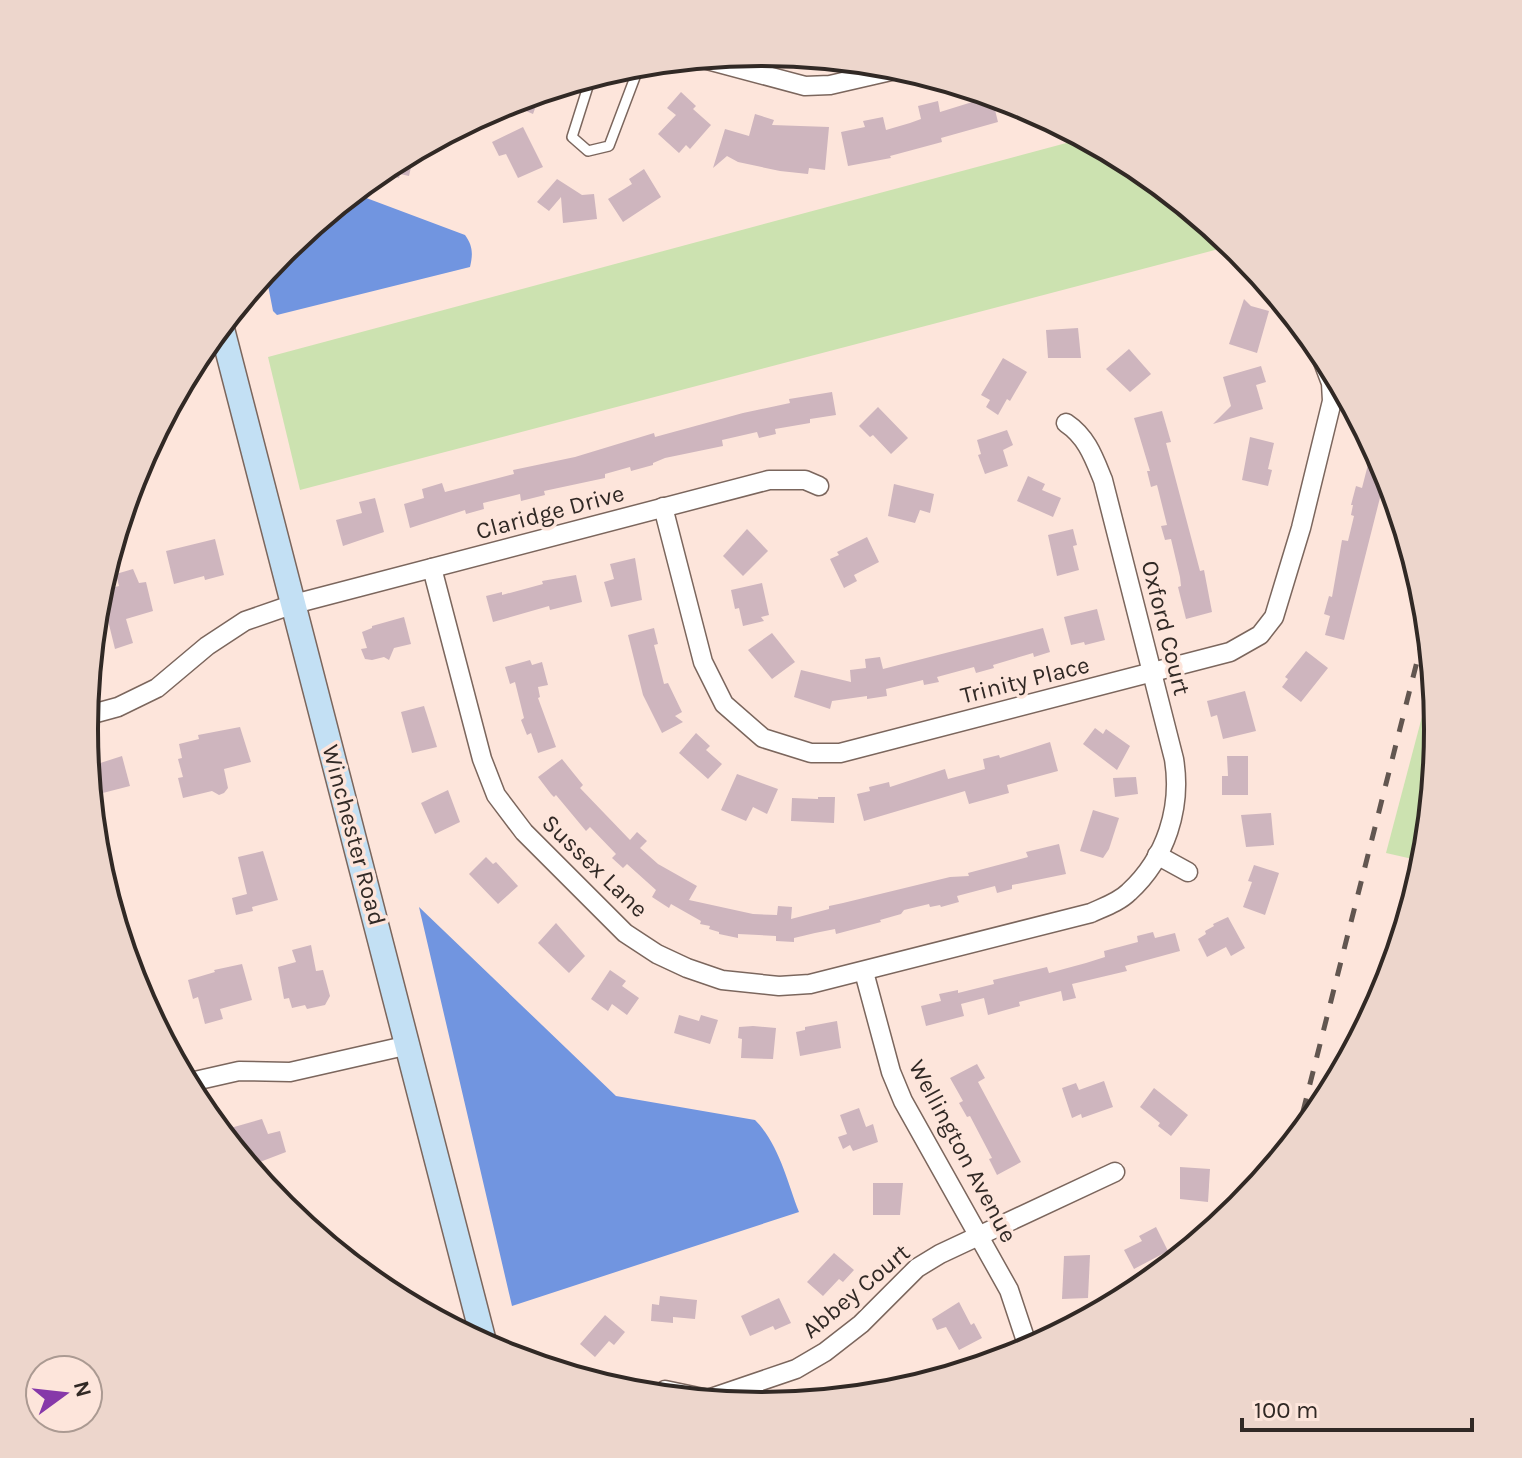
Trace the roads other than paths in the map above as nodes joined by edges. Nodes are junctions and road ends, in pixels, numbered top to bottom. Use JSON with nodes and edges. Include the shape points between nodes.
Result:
{"nodes":[{"id":1,"x":732,"y":67,"type":"edge"},
{"id":2,"x":870,"y":76,"type":"edge"},
{"id":3,"x":634,"y":79,"type":"edge"},
{"id":4,"x":587,"y":90,"type":"edge"},
{"id":5,"x":225,"y":340,"type":"edge"},
{"id":6,"x":1332,"y":392,"type":"edge"},
{"id":7,"x":1066,"y":423,"type":"dead end"},
{"id":8,"x":819,"y":486,"type":"dead end"},
{"id":9,"x":663,"y":507,"type":"junction"},
{"id":10,"x":432,"y":568,"type":"junction"},
{"id":11,"x":294,"y":604,"type":"junction"},
{"id":12,"x":1152,"y":672,"type":"junction"},
{"id":13,"x":98,"y":712,"type":"edge"},
{"id":14,"x":1157,"y":855,"type":"junction"},
{"id":15,"x":1188,"y":872,"type":"dead end"},
{"id":16,"x":864,"y":972,"type":"junction"},
{"id":17,"x":409,"y":1045,"type":"junction"},
{"id":18,"x":199,"y":1080,"type":"edge"},
{"id":19,"x":1115,"y":1172,"type":"dead end"},
{"id":20,"x":979,"y":1235,"type":"junction"},
{"id":21,"x":481,"y":1330,"type":"edge"},
{"id":22,"x":1025,"y":1337,"type":"edge"},
{"id":23,"x":731,"y":1391,"type":"edge"}],
"edges":[{"from":1,"to":2,"type":"street","via":[[805,86]]},
{"from":3,"to":4,"type":"lane","via":[[609,146],[588,151],[572,137]]},
{"from":5,"to":11,"type":"main road","name":"Winchester Road"},
{"from":6,"to":12,"type":"street","name":"Trinity Place","via":[[1301,528],[1274,617],[1260,635],[1230,652]]},
{"from":7,"to":12,"type":"street","name":"Oxford Court","via":[[1090,449],[1103,480]]},
{"from":8,"to":9,"type":"street","name":"Claridge Drive","via":[[805,480],[769,480]]},
{"from":9,"to":10,"type":"street","name":"Claridge Drive"},
{"from":9,"to":12,"type":"street","name":"Trinity Place","via":[[708,676],[735,716],[785,747],[840,753]]},
{"from":10,"to":11,"type":"street","name":"Claridge Drive"},
{"from":10,"to":16,"type":"street","name":"Sussex Lane","via":[[496,795],[524,832],[625,933],[657,954],[722,980],[779,986]]},
{"from":11,"to":13,"type":"street","name":"Claridge Drive","via":[[245,621],[157,688]]},
{"from":11,"to":17,"type":"main road","name":"Winchester Road"},
{"from":12,"to":14,"type":"street","name":"Oxford Court","via":[[1177,775],[1173,816]]},
{"from":14,"to":15,"type":"street"},
{"from":14,"to":16,"type":"street","name":"Sussex Lane","via":[[1129,892],[1091,913]]},
{"from":16,"to":20,"type":"street","name":"Wellington Avenue","via":[[903,1101]]},
{"from":17,"to":18,"type":"street","via":[[290,1072],[239,1071]]},
{"from":17,"to":21,"type":"main road","name":"Winchester Road"},
{"from":19,"to":20,"type":"street","name":"Abbey Court"},
{"from":20,"to":22,"type":"street","name":"Wellington Avenue","via":[[1009,1290]]},
{"from":20,"to":23,"type":"street","name":"Abbey Court","via":[[917,1268],[825,1352],[796,1369]]}]}
